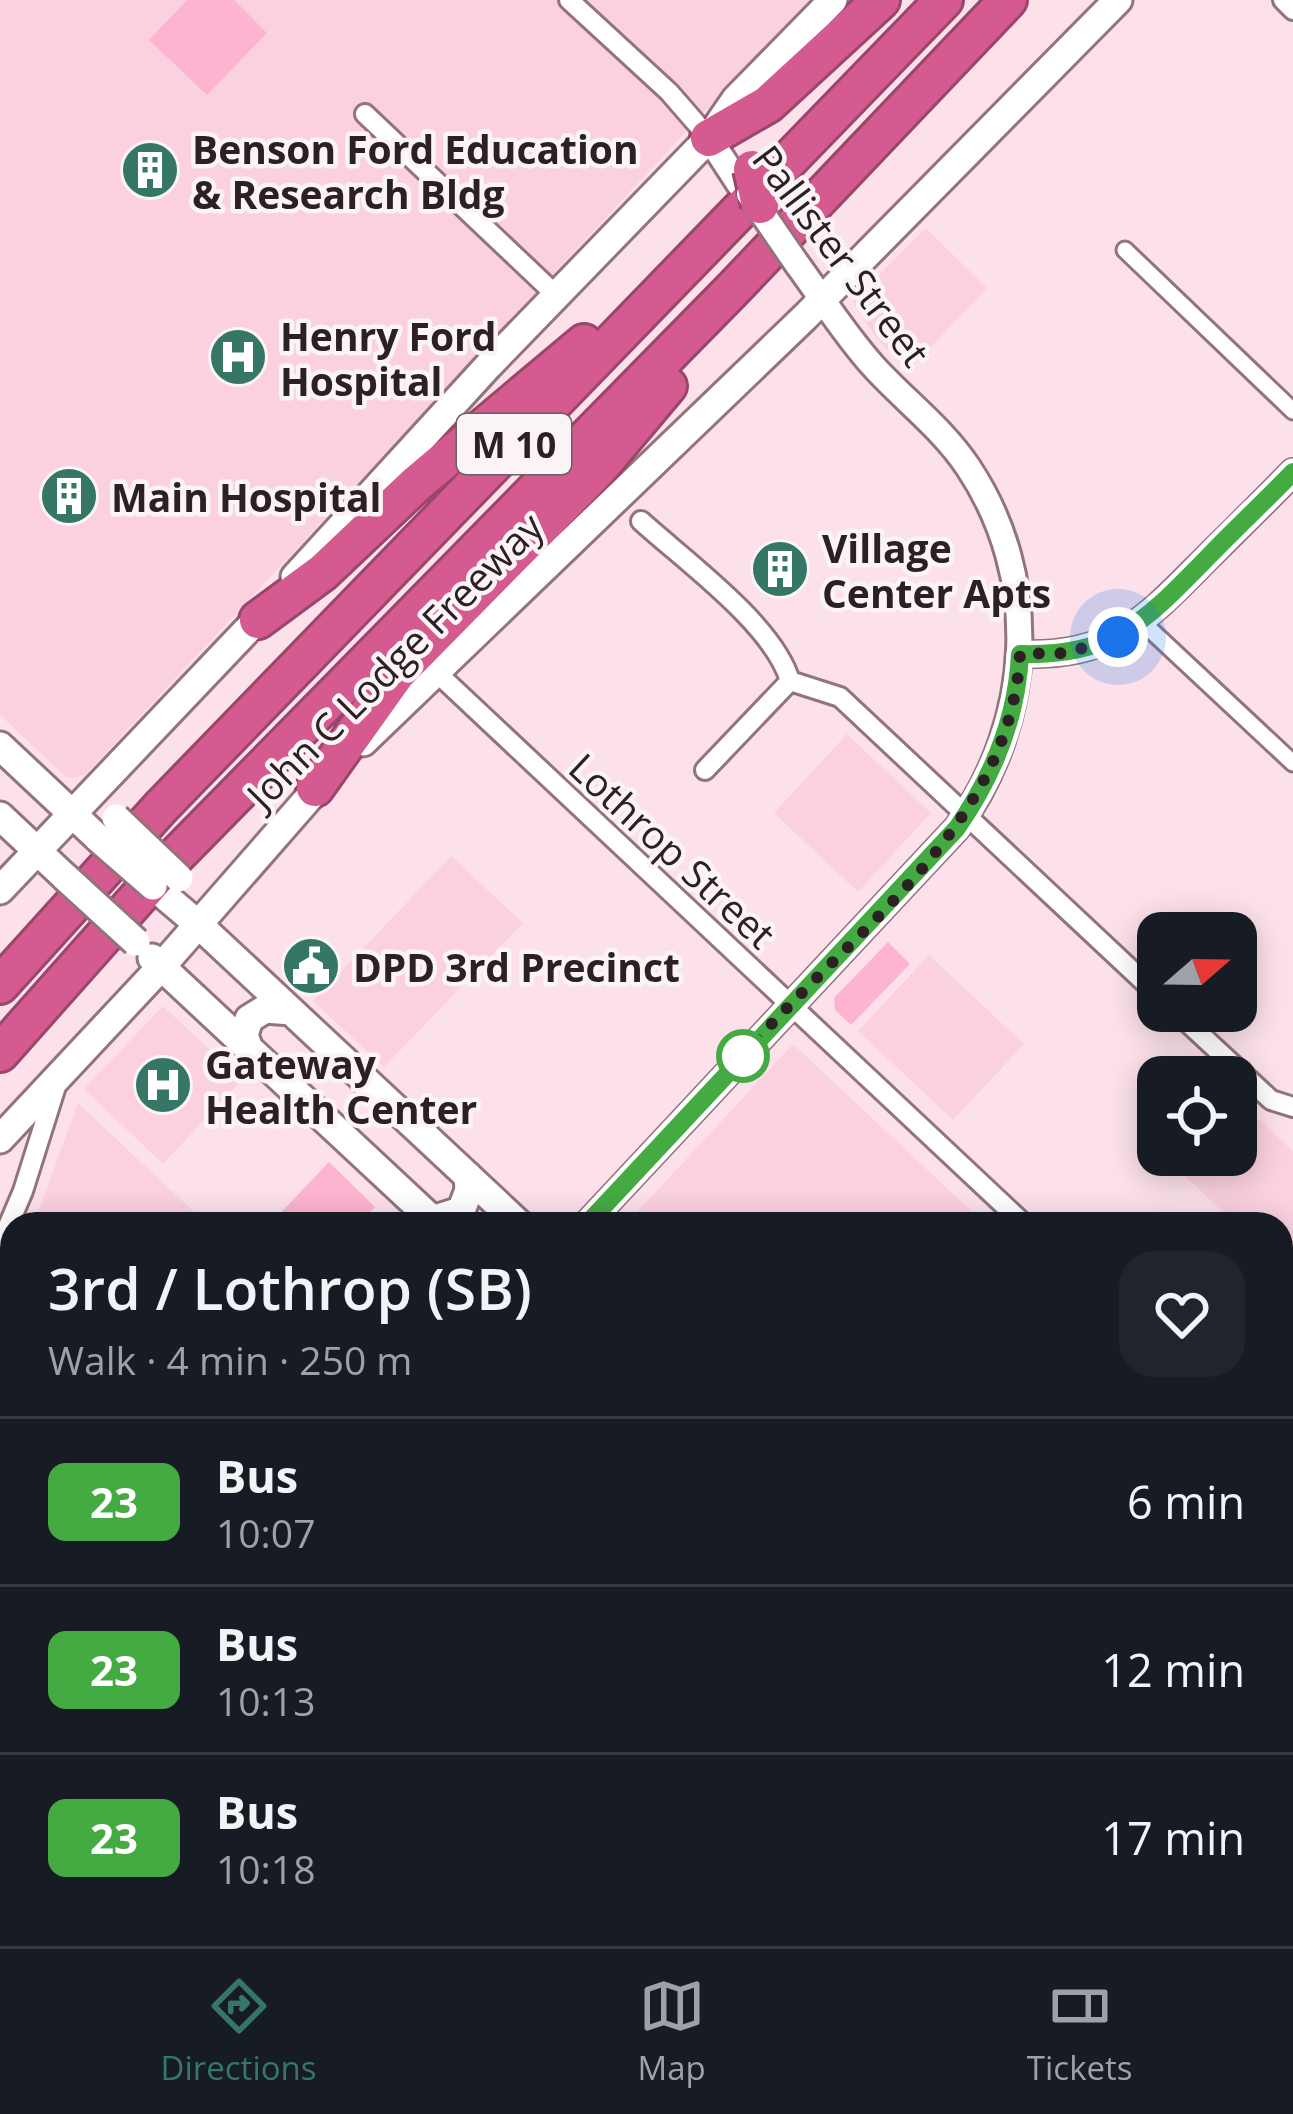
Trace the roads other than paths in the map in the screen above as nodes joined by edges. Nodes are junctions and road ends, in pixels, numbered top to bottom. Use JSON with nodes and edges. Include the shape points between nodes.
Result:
{"nodes":[{"id":1,"x":569,"y":0,"type":"edge"},
{"id":2,"x":833,"y":0,"type":"edge"},
{"id":3,"x":881,"y":0,"type":"edge"},
{"id":4,"x":944,"y":0,"type":"edge"},
{"id":5,"x":1008,"y":0,"type":"edge"},
{"id":6,"x":1118,"y":0,"type":"edge"},
{"id":7,"x":1283,"y":0,"type":"edge"},
{"id":8,"x":1293,"y":10,"type":"edge"},
{"id":9,"x":868,"y":80,"type":"junction"},
{"id":10,"x":768,"y":104,"type":"junction"},
{"id":11,"x":365,"y":114,"type":"dead end"},
{"id":12,"x":709,"y":138,"type":"junction"},
{"id":13,"x":750,"y":186,"type":"junction"},
{"id":14,"x":1126,"y":250,"type":"dead end"},
{"id":15,"x":734,"y":288,"type":"junction"},
{"id":16,"x":557,"y":296,"type":"junction"},
{"id":17,"x":823,"y":299,"type":"junction"},
{"id":18,"x":1293,"y":411,"type":"edge"},
{"id":19,"x":1293,"y":472,"type":"edge"},
{"id":20,"x":641,"y":520,"type":"dead end"},
{"id":21,"x":257,"y":620,"type":"junction"},
{"id":22,"x":1142,"y":622,"type":"junction"},
{"id":23,"x":1020,"y":654,"type":"junction"},
{"id":24,"x":435,"y":671,"type":"junction"},
{"id":25,"x":790,"y":681,"type":"junction"},
{"id":26,"x":2,"y":758,"type":"edge"},
{"id":27,"x":1293,"y":763,"type":"edge"},
{"id":28,"x":114,"y":770,"type":"junction"},
{"id":29,"x":706,"y":770,"type":"dead end"},
{"id":30,"x":315,"y":788,"type":"junction"},
{"id":31,"x":73,"y":814,"type":"junction"},
{"id":32,"x":0,"y":816,"type":"edge"},
{"id":33,"x":965,"y":816,"type":"junction"},
{"id":34,"x":107,"y":829,"type":"junction"},
{"id":35,"x":38,"y":851,"type":"junction"},
{"id":36,"x":232,"y":887,"type":"junction"},
{"id":37,"x":0,"y":890,"type":"edge"},
{"id":38,"x":175,"y":890,"type":"junction"},
{"id":39,"x":199,"y":925,"type":"junction"},
{"id":40,"x":161,"y":968,"type":"junction"},
{"id":41,"x":1137,"y":976,"type":"edge"},
{"id":42,"x":0,"y":985,"type":"edge"},
{"id":43,"x":790,"y":1005,"type":"junction"},
{"id":44,"x":291,"y":1010,"type":"junction"},
{"id":45,"x":1198,"y":1032,"type":"edge"},
{"id":46,"x":249,"y":1049,"type":"junction"},
{"id":47,"x":0,"y":1053,"type":"edge"},
{"id":48,"x":61,"y":1071,"type":"junction"},
{"id":49,"x":1292,"y":1107,"type":"edge"},
{"id":50,"x":0,"y":1139,"type":"edge"},
{"id":51,"x":468,"y":1176,"type":"junction"},
{"id":52,"x":14,"y":1212,"type":"edge"},
{"id":53,"x":424,"y":1212,"type":"edge"},
{"id":54,"x":456,"y":1212,"type":"edge"},
{"id":55,"x":506,"y":1212,"type":"edge"},
{"id":56,"x":598,"y":1212,"type":"edge"},
{"id":57,"x":1011,"y":1212,"type":"edge"}],
"edges":[{"from":1,"to":12,"type":"street","name":"Pallister Street"},
{"from":2,"to":12,"type":"main road"},
{"from":3,"to":10,"type":"highway"},
{"from":4,"to":9,"type":"highway","name":"John C Lodge Freeway","number":"M 10"},
{"from":5,"to":15,"type":"highway","name":"John C Lodge Freeway","number":"M 10"},
{"from":6,"to":17,"type":"main road","name":"John C Lodge Freeway"},
{"from":7,"to":8,"type":"street"},
{"from":9,"to":21,"type":"highway","via":[[668,271],[323,572]]},
{"from":9,"to":42,"type":"highway","name":"John C Lodge Freeway","number":"M 10","via":[[178,790]]},
{"from":10,"to":12,"type":"highway"},
{"from":10,"to":13,"type":"highway","via":[[750,145]]},
{"from":11,"to":16,"type":"street"},
{"from":12,"to":13,"type":"street","name":"Pallister Street"},
{"from":12,"to":16,"type":"main road"},
{"from":13,"to":17,"type":"street","name":"Pallister Street","bridge":true},
{"from":14,"to":18,"type":"street"},
{"from":15,"to":30,"type":"highway","via":[[704,343],[599,468],[397,673]]},
{"from":15,"to":47,"type":"highway","name":"John C Lodge Freeway","number":"M 10","via":[[167,865]]},
{"from":16,"to":21,"type":"main road"},
{"from":17,"to":23,"type":"street","name":"Pallister Street","via":[[982,489],[1011,566]]},
{"from":17,"to":24,"type":"main road","name":"John C Lodge Freeway"},
{"from":19,"to":22,"type":"street"},
{"from":20,"to":25,"type":"street","via":[[768,637]]},
{"from":21,"to":28,"type":"main road"},
{"from":22,"to":23,"type":"street","via":[[1096,647]]},
{"from":22,"to":27,"type":"street"},
{"from":23,"to":33,"type":"street","name":"Pallister Street","via":[[1006,733]]},
{"from":24,"to":30,"type":"main road","name":"John C Lodge Freeway"},
{"from":24,"to":43,"type":"street","name":"Lothrop Street"},
{"from":25,"to":29,"type":"street"},
{"from":25,"to":33,"type":"street","via":[[840,697]]},
{"from":26,"to":31,"type":"main road"},
{"from":28,"to":31,"type":"main road"},
{"from":28,"to":34,"type":"main road"},
{"from":30,"to":36,"type":"main road","name":"John C Lodge Freeway"},
{"from":31,"to":34,"type":"main road"},
{"from":31,"to":35,"type":"main road"},
{"from":32,"to":35,"type":"main road"},
{"from":33,"to":41,"type":"street"},
{"from":33,"to":43,"type":"street","name":"Pallister Street"},
{"from":34,"to":38,"type":"main road","bridge":true},
{"from":35,"to":37,"type":"main road"},
{"from":35,"to":40,"type":"main road","bridge":true},
{"from":36,"to":38,"type":"main road"},
{"from":36,"to":39,"type":"main road","name":"John C Lodge Freeway"},
{"from":38,"to":39,"type":"main road"},
{"from":39,"to":40,"type":"main road","name":"John C Lodge Freeway"},
{"from":39,"to":44,"type":"main road"},
{"from":40,"to":46,"type":"main road"},
{"from":40,"to":48,"type":"main road","name":"John C Lodge Freeway"},
{"from":43,"to":56,"type":"street","name":"Pallister Street"},
{"from":43,"to":57,"type":"street","name":"Lothrop Street"},
{"from":44,"to":46,"type":"main road","via":[[266,1009],[249,1019]]},
{"from":44,"to":51,"type":"main road"},
{"from":45,"to":49,"type":"street","via":[[1271,1100]]},
{"from":46,"to":53,"type":"main road"},
{"from":48,"to":50,"type":"main road","name":"John C Lodge Freeway"},
{"from":48,"to":52,"type":"street"},
{"from":51,"to":54,"type":"main road","via":[[466,1202]]},
{"from":51,"to":55,"type":"main road"}]}
